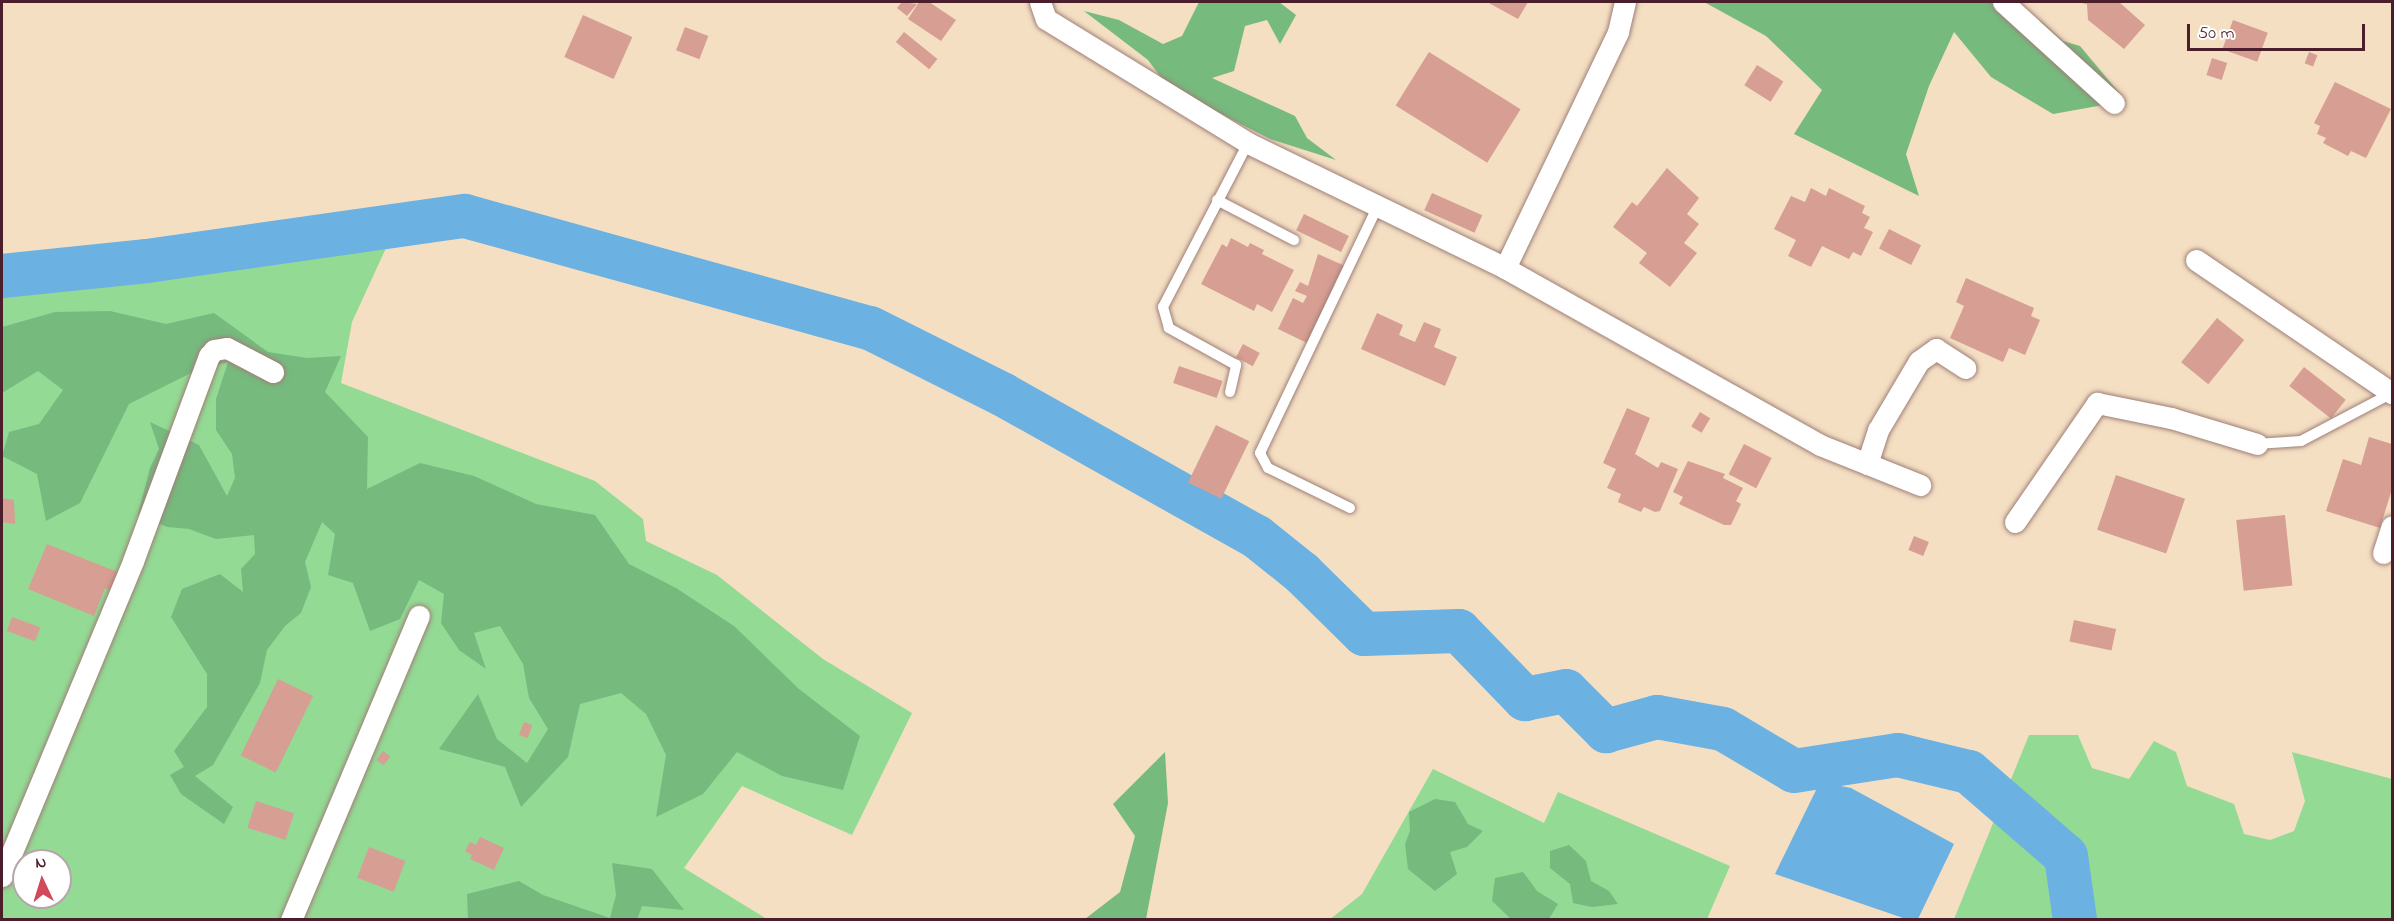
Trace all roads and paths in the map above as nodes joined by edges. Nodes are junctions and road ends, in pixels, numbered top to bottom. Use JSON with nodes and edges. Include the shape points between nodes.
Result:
{"nodes":[{"id":1,"x":1040,"y":2,"type":"edge"},
{"id":2,"x":1625,"y":2,"type":"edge"},
{"id":3,"x":2003,"y":2,"type":"edge"},
{"id":4,"x":2114,"y":103,"type":"dead end"},
{"id":5,"x":1248,"y":143,"type":"junction"},
{"id":6,"x":1217,"y":200,"type":"junction"},
{"id":7,"x":1377,"y":208,"type":"junction"},
{"id":8,"x":1294,"y":240,"type":"dead end"},
{"id":9,"x":2196,"y":260,"type":"dead end"},
{"id":10,"x":1505,"y":268,"type":"junction"},
{"id":11,"x":1965,"y":368,"type":"dead end"},
{"id":12,"x":273,"y":372,"type":"dead end"},
{"id":13,"x":1230,"y":392,"type":"dead end"},
{"id":14,"x":2392,"y":393,"type":"edge"},
{"id":15,"x":2257,"y":444,"type":"joint"},
{"id":16,"x":1867,"y":464,"type":"junction"},
{"id":17,"x":1920,"y":485,"type":"dead end"},
{"id":18,"x":1350,"y":508,"type":"dead end"},
{"id":19,"x":2015,"y":522,"type":"dead end"},
{"id":20,"x":2392,"y":526,"type":"edge"},
{"id":21,"x":2383,"y":553,"type":"dead end"},
{"id":22,"x":419,"y":616,"type":"dead end"},
{"id":23,"x":2,"y":876,"type":"edge"},
{"id":24,"x":291,"y":920,"type":"edge"}],
"edges":[{"from":1,"to":5,"type":"street","via":[[1046,19]]},
{"from":2,"to":10,"type":"street","via":[[1618,32]]},
{"from":3,"to":4,"type":"street"},
{"from":5,"to":6,"type":"lane"},
{"from":5,"to":7,"type":"street"},
{"from":6,"to":8,"type":"lane"},
{"from":6,"to":13,"type":"lane","via":[[1163,307],[1169,328],[1236,365]]},
{"from":7,"to":10,"type":"street"},
{"from":7,"to":18,"type":"lane","via":[[1260,453],[1268,468]]},
{"from":9,"to":14,"type":"street"},
{"from":10,"to":16,"type":"street","via":[[1820,445]]},
{"from":11,"to":16,"type":"street","via":[[1936,350],[1919,361],[1878,430]]},
{"from":12,"to":23,"type":"street","via":[[227,348],[214,350],[209,356],[133,561]]},
{"from":14,"to":15,"type":"lane","via":[[2301,441]]},
{"from":15,"to":19,"type":"street","via":[[2171,418],[2097,403]]},
{"from":16,"to":17,"type":"street"},
{"from":20,"to":21,"type":"street"},
{"from":22,"to":24,"type":"street"}]}
